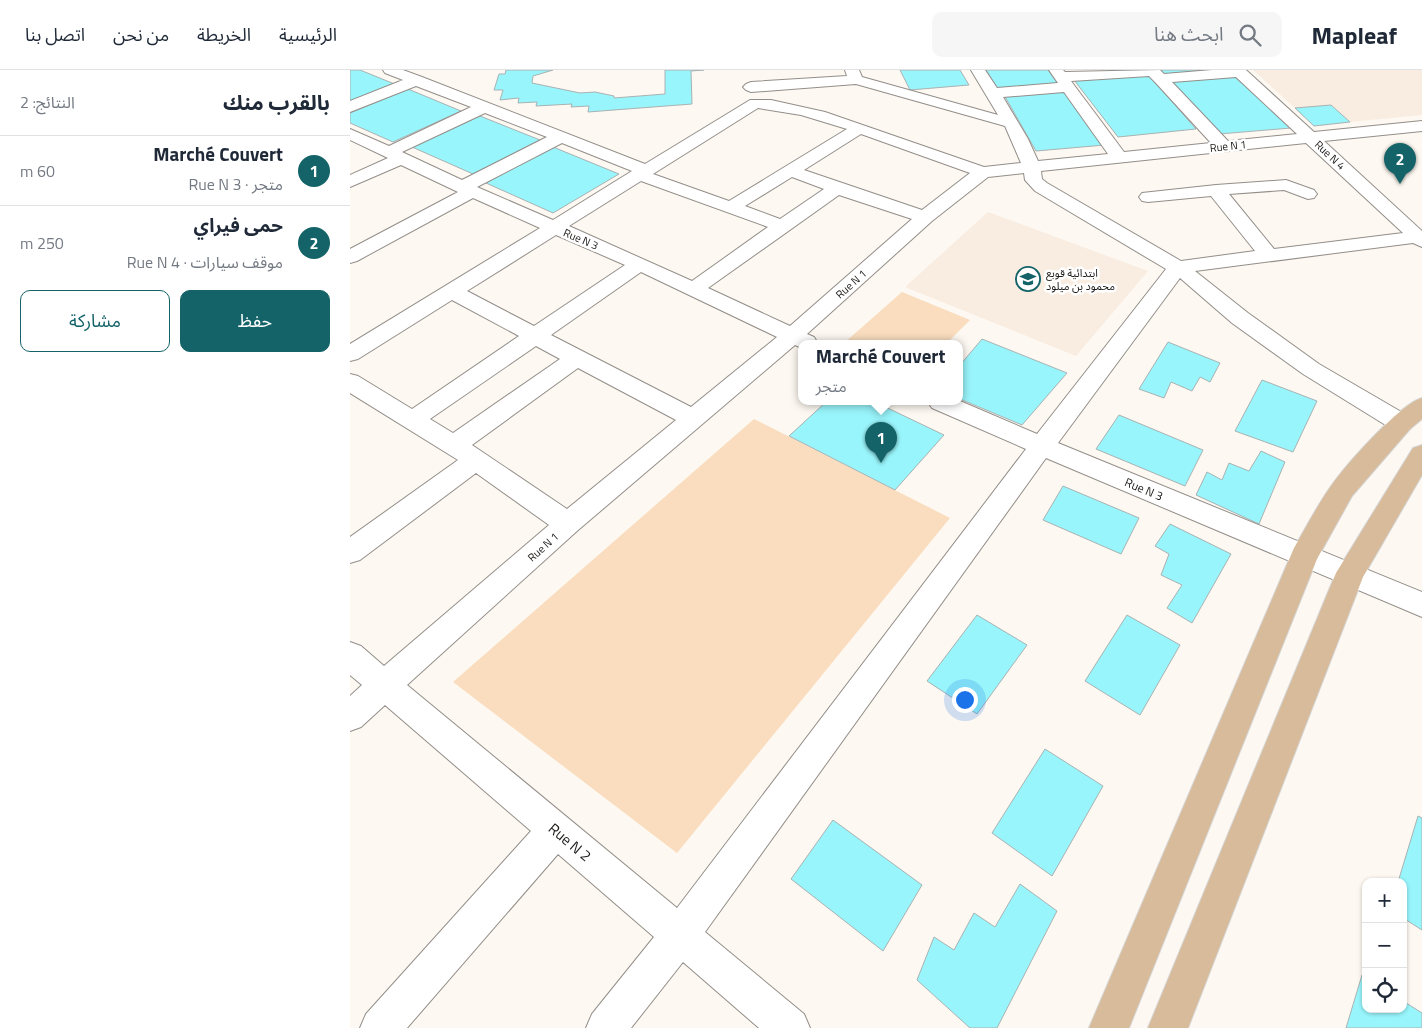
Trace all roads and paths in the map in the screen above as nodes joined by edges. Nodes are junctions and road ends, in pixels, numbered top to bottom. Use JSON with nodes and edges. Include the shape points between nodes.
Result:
{"nodes":[{"id":1,"x":390,"y":70,"type":"edge"},
{"id":2,"x":748,"y":70,"type":"edge"},
{"id":3,"x":978,"y":70,"type":"edge"},
{"id":4,"x":1238,"y":71,"type":"edge"},
{"id":5,"x":1155,"y":73,"type":"edge"},
{"id":6,"x":854,"y":75,"type":"edge"},
{"id":7,"x":895,"y":77,"type":"dead end"},
{"id":8,"x":1062,"y":78,"type":"edge"},
{"id":9,"x":416,"y":80,"type":"junction"},
{"id":10,"x":970,"y":89,"type":"dead end"},
{"id":11,"x":990,"y":90,"type":"junction"},
{"id":12,"x":952,"y":91,"type":"dead end"},
{"id":13,"x":900,"y":92,"type":"junction"},
{"id":14,"x":753,"y":95,"type":"junction"},
{"id":15,"x":917,"y":96,"type":"junction"},
{"id":16,"x":350,"y":107,"type":"edge"},
{"id":17,"x":484,"y":107,"type":"junction"},
{"id":18,"x":1010,"y":123,"type":"junction"},
{"id":19,"x":1422,"y":126,"type":"edge"},
{"id":20,"x":860,"y":128,"type":"junction"},
{"id":21,"x":350,"y":134,"type":"edge"},
{"id":22,"x":561,"y":137,"type":"junction"},
{"id":23,"x":1312,"y":138,"type":"junction"},
{"id":24,"x":1223,"y":146,"type":"junction"},
{"id":25,"x":390,"y":152,"type":"junction"},
{"id":26,"x":359,"y":155,"type":"dead end"},
{"id":27,"x":1119,"y":158,"type":"junction"},
{"id":28,"x":1033,"y":166,"type":"junction"},
{"id":29,"x":790,"y":171,"type":"junction"},
{"id":30,"x":642,"y":172,"type":"junction"},
{"id":31,"x":984,"y":172,"type":"junction"},
{"id":32,"x":350,"y":182,"type":"edge"},
{"id":33,"x":837,"y":188,"type":"junction"},
{"id":34,"x":468,"y":189,"type":"junction"},
{"id":35,"x":1216,"y":190,"type":"junction"},
{"id":36,"x":1308,"y":194,"type":"dead end"},
{"id":37,"x":1148,"y":198,"type":"dead end"},
{"id":38,"x":730,"y":208,"type":"junction"},
{"id":39,"x":925,"y":217,"type":"junction"},
{"id":40,"x":782,"y":226,"type":"junction"},
{"id":41,"x":553,"y":227,"type":"junction"},
{"id":42,"x":1420,"y":239,"type":"edge"},
{"id":43,"x":1269,"y":256,"type":"junction"},
{"id":44,"x":350,"y":257,"type":"edge"},
{"id":45,"x":640,"y":264,"type":"junction"},
{"id":46,"x":1178,"y":267,"type":"junction"},
{"id":47,"x":694,"y":289,"type":"junction"},
{"id":48,"x":452,"y":291,"type":"junction"},
{"id":49,"x":534,"y":336,"type":"junction"},
{"id":50,"x":801,"y":340,"type":"edge"},
{"id":51,"x":798,"y":342,"type":"edge"},
{"id":52,"x":350,"y":354,"type":"edge"},
{"id":53,"x":578,"y":357,"type":"junction"},
{"id":54,"x":350,"y":382,"type":"edge"},
{"id":55,"x":947,"y":405,"type":"edge"},
{"id":56,"x":1412,"y":414,"type":"edge"},
{"id":57,"x":692,"y":418,"type":"junction"},
{"id":58,"x":411,"y":421,"type":"junction"},
{"id":59,"x":454,"y":445,"type":"junction"},
{"id":60,"x":1041,"y":446,"type":"junction"},
{"id":61,"x":1422,"y":454,"type":"edge"},
{"id":62,"x":475,"y":461,"type":"junction"},
{"id":63,"x":568,"y":524,"type":"junction"},
{"id":64,"x":350,"y":552,"type":"edge"},
{"id":65,"x":1304,"y":556,"type":"junction"},
{"id":66,"x":1350,"y":573,"type":"junction"},
{"id":67,"x":1422,"y":605,"type":"edge"},
{"id":68,"x":350,"y":656,"type":"edge"},
{"id":69,"x":386,"y":686,"type":"junction"},
{"id":70,"x":350,"y":716,"type":"edge"},
{"id":71,"x":556,"y":830,"type":"junction"},
{"id":72,"x":680,"y":935,"type":"junction"},
{"id":73,"x":380,"y":1028,"type":"edge"},
{"id":74,"x":606,"y":1028,"type":"edge"},
{"id":75,"x":790,"y":1028,"type":"edge"},
{"id":76,"x":1109,"y":1028,"type":"edge"},
{"id":77,"x":1168,"y":1028,"type":"edge"}],
"edges":[{"from":1,"to":9,"type":"street"},
{"from":2,"to":14,"type":"street"},
{"from":3,"to":11,"type":"street"},
{"from":4,"to":5,"type":"street"},
{"from":4,"to":23,"type":"street","name":"Rue N 4"},
{"from":5,"to":8,"type":"street"},
{"from":5,"to":24,"type":"street"},
{"from":6,"to":13,"type":"street"},
{"from":6,"to":14,"type":"street"},
{"from":7,"to":13,"type":"street"},
{"from":8,"to":11,"type":"street"},
{"from":8,"to":27,"type":"street"},
{"from":9,"to":16,"type":"street"},
{"from":9,"to":17,"type":"street"},
{"from":10,"to":11,"type":"street"},
{"from":11,"to":18,"type":"street"},
{"from":12,"to":15,"type":"street"},
{"from":13,"to":15,"type":"street"},
{"from":14,"to":20,"type":"street"},
{"from":14,"to":30,"type":"street"},
{"from":15,"to":18,"type":"street"},
{"from":17,"to":22,"type":"street"},
{"from":17,"to":25,"type":"street"},
{"from":18,"to":28,"type":"street"},
{"from":19,"to":23,"type":"street","name":"Rue N 1"},
{"from":20,"to":29,"type":"street"},
{"from":20,"to":31,"type":"street"},
{"from":21,"to":25,"type":"street","name":"Rue N 3"},
{"from":22,"to":30,"type":"street"},
{"from":22,"to":34,"type":"street"},
{"from":23,"to":24,"type":"street","name":"Rue N 1"},
{"from":23,"to":42,"type":"street","name":"Rue N 4"},
{"from":24,"to":27,"type":"street","name":"Rue N 1"},
{"from":25,"to":26,"type":"street"},
{"from":25,"to":32,"type":"street"},
{"from":25,"to":34,"type":"street","name":"Rue N 3"},
{"from":27,"to":28,"type":"street","name":"Rue N 1"},
{"from":28,"to":31,"type":"street","name":"Rue N 1"},
{"from":28,"to":46,"type":"street","via":[[1034,180],[1047,192]]},
{"from":29,"to":33,"type":"street"},
{"from":29,"to":38,"type":"street"},
{"from":30,"to":38,"type":"street"},
{"from":30,"to":41,"type":"street"},
{"from":31,"to":39,"type":"street","name":"Rue N 1"},
{"from":33,"to":39,"type":"street"},
{"from":33,"to":40,"type":"street"},
{"from":34,"to":41,"type":"street","name":"Rue N 3"},
{"from":34,"to":44,"type":"street"},
{"from":35,"to":36,"type":"street","via":[[1286,185]]},
{"from":35,"to":37,"type":"street"},
{"from":35,"to":43,"type":"street"},
{"from":38,"to":40,"type":"street"},
{"from":39,"to":50,"type":"street","name":"Rue N 1"},
{"from":40,"to":47,"type":"street"},
{"from":41,"to":45,"type":"street","name":"Rue N 3"},
{"from":41,"to":48,"type":"street"},
{"from":42,"to":43,"type":"street"},
{"from":43,"to":46,"type":"street"},
{"from":45,"to":47,"type":"street","name":"Rue N 3"},
{"from":45,"to":49,"type":"street"},
{"from":46,"to":56,"type":"street","via":[[1240,318],[1346,391]]},
{"from":46,"to":60,"type":"street"},
{"from":47,"to":50,"type":"street","name":"Rue N 3"},
{"from":48,"to":49,"type":"street"},
{"from":48,"to":52,"type":"street"},
{"from":49,"to":53,"type":"street"},
{"from":49,"to":58,"type":"street"},
{"from":51,"to":57,"type":"street","name":"Rue N 1"},
{"from":53,"to":57,"type":"street"},
{"from":53,"to":59,"type":"street"},
{"from":54,"to":58,"type":"street"},
{"from":55,"to":60,"type":"street","name":"Rue N 3"},
{"from":56,"to":65,"type":"main road","via":[[1344,489]]},
{"from":57,"to":63,"type":"street","name":"Rue N 1"},
{"from":58,"to":59,"type":"street"},
{"from":59,"to":62,"type":"street"},
{"from":60,"to":65,"type":"street","name":"Rue N 3"},
{"from":60,"to":72,"type":"street"},
{"from":61,"to":66,"type":"main road"},
{"from":62,"to":63,"type":"street"},
{"from":62,"to":64,"type":"street"},
{"from":63,"to":69,"type":"street","name":"Rue N 1"},
{"from":65,"to":66,"type":"street","name":"Rue N 3"},
{"from":65,"to":76,"type":"main road"},
{"from":66,"to":67,"type":"street","name":"Rue N 3"},
{"from":66,"to":77,"type":"main road"},
{"from":68,"to":69,"type":"street","name":"Rue N 2"},
{"from":69,"to":70,"type":"street","name":"Rue N 1"},
{"from":69,"to":71,"type":"street","name":"Rue N 2"},
{"from":71,"to":72,"type":"street","name":"Rue N 2"},
{"from":71,"to":73,"type":"street"},
{"from":72,"to":74,"type":"street"},
{"from":72,"to":75,"type":"street","name":"Rue N 2"}]}
